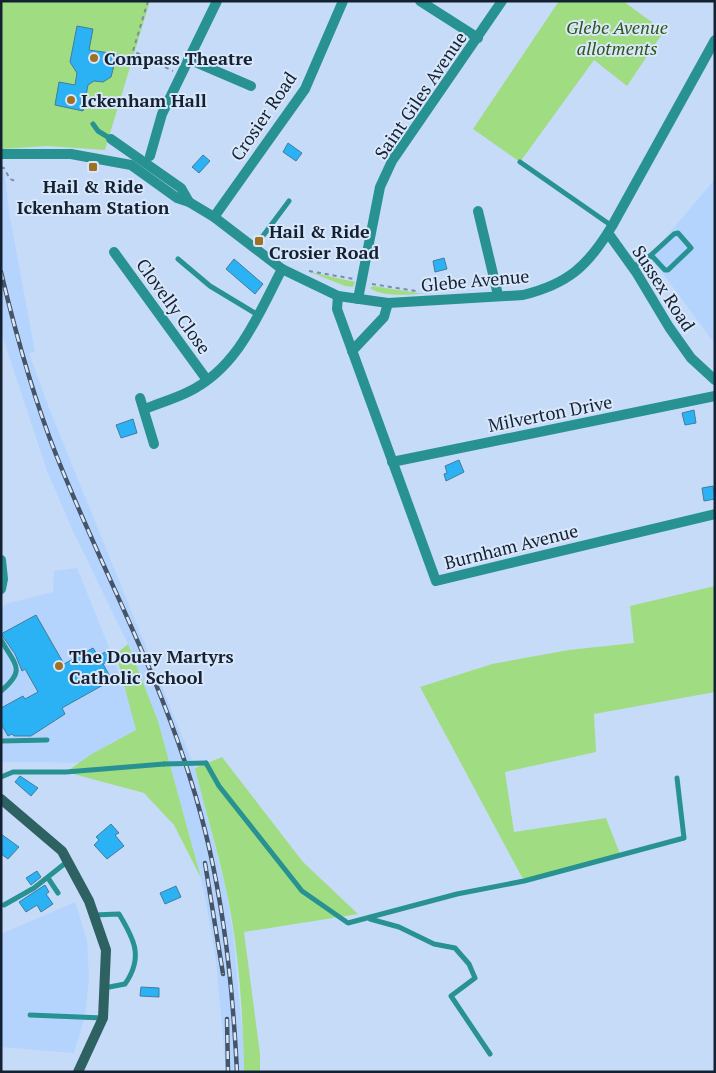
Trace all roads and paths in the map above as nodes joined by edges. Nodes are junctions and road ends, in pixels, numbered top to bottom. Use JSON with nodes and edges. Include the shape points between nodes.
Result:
{"nodes":[{"id":1,"x":148,"y":1,"type":"edge"},
{"id":2,"x":216,"y":1,"type":"edge"},
{"id":3,"x":343,"y":1,"type":"edge"},
{"id":4,"x":420,"y":1,"type":"edge"},
{"id":5,"x":502,"y":1,"type":"edge"},
{"id":6,"x":478,"y":38,"type":"junction"},
{"id":7,"x":715,"y":40,"type":"edge"},
{"id":8,"x":188,"y":58,"type":"junction"},
{"id":9,"x":181,"y":75,"type":"junction"},
{"id":10,"x":250,"y":86,"type":"dead end"},
{"id":11,"x":93,"y":124,"type":"dead end"},
{"id":12,"x":111,"y":139,"type":"joint"},
{"id":13,"x":5,"y":154,"type":"edge"},
{"id":14,"x":150,"y":156,"type":"dead end"},
{"id":15,"x":520,"y":162,"type":"dead end"},
{"id":16,"x":1,"y":168,"type":"edge"},
{"id":17,"x":16,"y":180,"type":"dead end"},
{"id":18,"x":289,"y":201,"type":"dead end"},
{"id":19,"x":189,"y":202,"type":"junction"},
{"id":20,"x":478,"y":211,"type":"dead end"},
{"id":21,"x":214,"y":217,"type":"junction"},
{"id":22,"x":610,"y":230,"type":"junction"},
{"id":23,"x":254,"y":249,"type":"junction"},
{"id":24,"x":114,"y":252,"type":"dead end"},
{"id":25,"x":651,"y":256,"type":"junction"},
{"id":26,"x":178,"y":259,"type":"dead end"},
{"id":27,"x":633,"y":267,"type":"junction"},
{"id":28,"x":282,"y":269,"type":"junction"},
{"id":29,"x":304,"y":270,"type":"dead end"},
{"id":30,"x":357,"y":280,"type":"dead end"},
{"id":31,"x":368,"y":288,"type":"dead end"},
{"id":32,"x":423,"y":293,"type":"dead end"},
{"id":33,"x":498,"y":295,"type":"junction"},
{"id":34,"x":338,"y":296,"type":"junction"},
{"id":35,"x":358,"y":299,"type":"junction"},
{"id":36,"x":388,"y":303,"type":"junction"},
{"id":37,"x":258,"y":315,"type":"junction"},
{"id":38,"x":352,"y":351,"type":"junction"},
{"id":39,"x":207,"y":380,"type":"junction"},
{"id":40,"x":715,"y":380,"type":"edge"},
{"id":41,"x":715,"y":396,"type":"edge"},
{"id":42,"x":140,"y":398,"type":"dead end"},
{"id":43,"x":145,"y":409,"type":"junction"},
{"id":44,"x":154,"y":444,"type":"dead end"},
{"id":45,"x":392,"y":462,"type":"junction"},
{"id":46,"x":715,"y":514,"type":"edge"},
{"id":47,"x":1,"y":560,"type":"edge"},
{"id":48,"x":1,"y":589,"type":"edge"},
{"id":49,"x":1,"y":640,"type":"edge"},
{"id":50,"x":1,"y":691,"type":"edge"},
{"id":51,"x":47,"y":740,"type":"dead end"},
{"id":52,"x":1,"y":741,"type":"edge"},
{"id":53,"x":1,"y":777,"type":"edge"},
{"id":54,"x":677,"y":778,"type":"dead end"},
{"id":55,"x":1,"y":799,"type":"edge"},
{"id":56,"x":68,"y":861,"type":"junction"},
{"id":57,"x":48,"y":878,"type":"junction"},
{"id":58,"x":58,"y":893,"type":"dead end"},
{"id":59,"x":4,"y":905,"type":"dead end"},
{"id":60,"x":94,"y":915,"type":"junction"},
{"id":61,"x":369,"y":918,"type":"junction"},
{"id":62,"x":104,"y":988,"type":"junction"},
{"id":63,"x":30,"y":1015,"type":"dead end"},
{"id":64,"x":102,"y":1018,"type":"junction"},
{"id":65,"x":490,"y":1054,"type":"dead end"},
{"id":66,"x":78,"y":1072,"type":"edge"}],
"edges":[{"from":1,"to":9,"type":"path","via":[[133,51]]},
{"from":2,"to":8,"type":"street"},
{"from":3,"to":21,"type":"street","name":"Crosier Road","via":[[305,89]]},
{"from":4,"to":6,"type":"street"},
{"from":5,"to":6,"type":"street","name":"Saint Giles Avenue"},
{"from":6,"to":35,"type":"street","name":"Saint Giles Avenue","via":[[392,160],[380,187]]},
{"from":7,"to":22,"type":"street","name":"Glebe Avenue"},
{"from":8,"to":9,"type":"street"},
{"from":8,"to":10,"type":"street"},
{"from":9,"to":14,"type":"street","via":[[162,114]]},
{"from":11,"to":12,"type":"lane"},
{"from":12,"to":19,"type":"street","name":"Glebe Avenue","via":[[181,188]]},
{"from":13,"to":19,"type":"street","name":"Glebe Avenue","via":[[70,154],[130,165],[177,198]]},
{"from":15,"to":22,"type":"lane"},
{"from":16,"to":17,"type":"path","via":[[10,179]]},
{"from":18,"to":23,"type":"lane"},
{"from":19,"to":21,"type":"street","name":"Glebe Avenue"},
{"from":20,"to":33,"type":"street"},
{"from":21,"to":23,"type":"street","name":"Glebe Avenue"},
{"from":22,"to":27,"type":"street","name":"Sussex Road"},
{"from":22,"to":33,"type":"street","name":"Glebe Avenue","via":[[570,278],[523,295]]},
{"from":23,"to":28,"type":"street","name":"Glebe Avenue"},
{"from":24,"to":39,"type":"street","name":"Clovelly Close"},
{"from":25,"to":25,"type":"lane","via":[[664,270],[668,270],[691,248],[678,233]]},
{"from":25,"to":27,"type":"lane"},
{"from":26,"to":37,"type":"lane","via":[[210,286]]},
{"from":27,"to":40,"type":"street","name":"Sussex Road","via":[[674,335],[691,358]]},
{"from":28,"to":34,"type":"street","name":"Glebe Avenue"},
{"from":28,"to":37,"type":"street"},
{"from":29,"to":30,"type":"path"},
{"from":31,"to":32,"type":"path","via":[[371,284]]},
{"from":33,"to":36,"type":"street","name":"Glebe Avenue"},
{"from":34,"to":35,"type":"street","name":"Glebe Avenue"},
{"from":34,"to":38,"type":"street","name":"Burnham Avenue","via":[[337,309]]},
{"from":35,"to":36,"type":"street","name":"Glebe Avenue"},
{"from":36,"to":38,"type":"street","via":[[384,317]]},
{"from":37,"to":39,"type":"street","via":[[235,353]]},
{"from":38,"to":45,"type":"street","name":"Burnham Avenue"},
{"from":39,"to":43,"type":"street","via":[[189,392]]},
{"from":41,"to":45,"type":"street","name":"Milverton Drive"},
{"from":42,"to":43,"type":"street"},
{"from":43,"to":44,"type":"street"},
{"from":45,"to":46,"type":"street","name":"Burnham Avenue","via":[[436,581]]},
{"from":47,"to":48,"type":"street"},
{"from":49,"to":50,"type":"lane","via":[[17,674]]},
{"from":51,"to":52,"type":"lane"},
{"from":53,"to":61,"type":"lane","bridge":true,"via":[[13,772],[206,763],[219,786],[302,891],[348,923]]},
{"from":54,"to":61,"type":"lane","via":[[684,838]]},
{"from":55,"to":56,"type":"main road","via":[[62,851]]},
{"from":56,"to":57,"type":"lane"},
{"from":56,"to":60,"type":"main road"},
{"from":57,"to":58,"type":"lane"},
{"from":57,"to":59,"type":"lane"},
{"from":60,"to":62,"type":"main road","via":[[106,950]]},
{"from":60,"to":62,"type":"lane","via":[[119,914],[130,932],[137,954],[133,972],[125,984]]},
{"from":61,"to":65,"type":"lane","via":[[399,927],[434,944],[455,948],[465,959],[475,978],[451,996]]},
{"from":62,"to":64,"type":"main road"},
{"from":63,"to":64,"type":"lane"},
{"from":64,"to":66,"type":"main road"}]}
